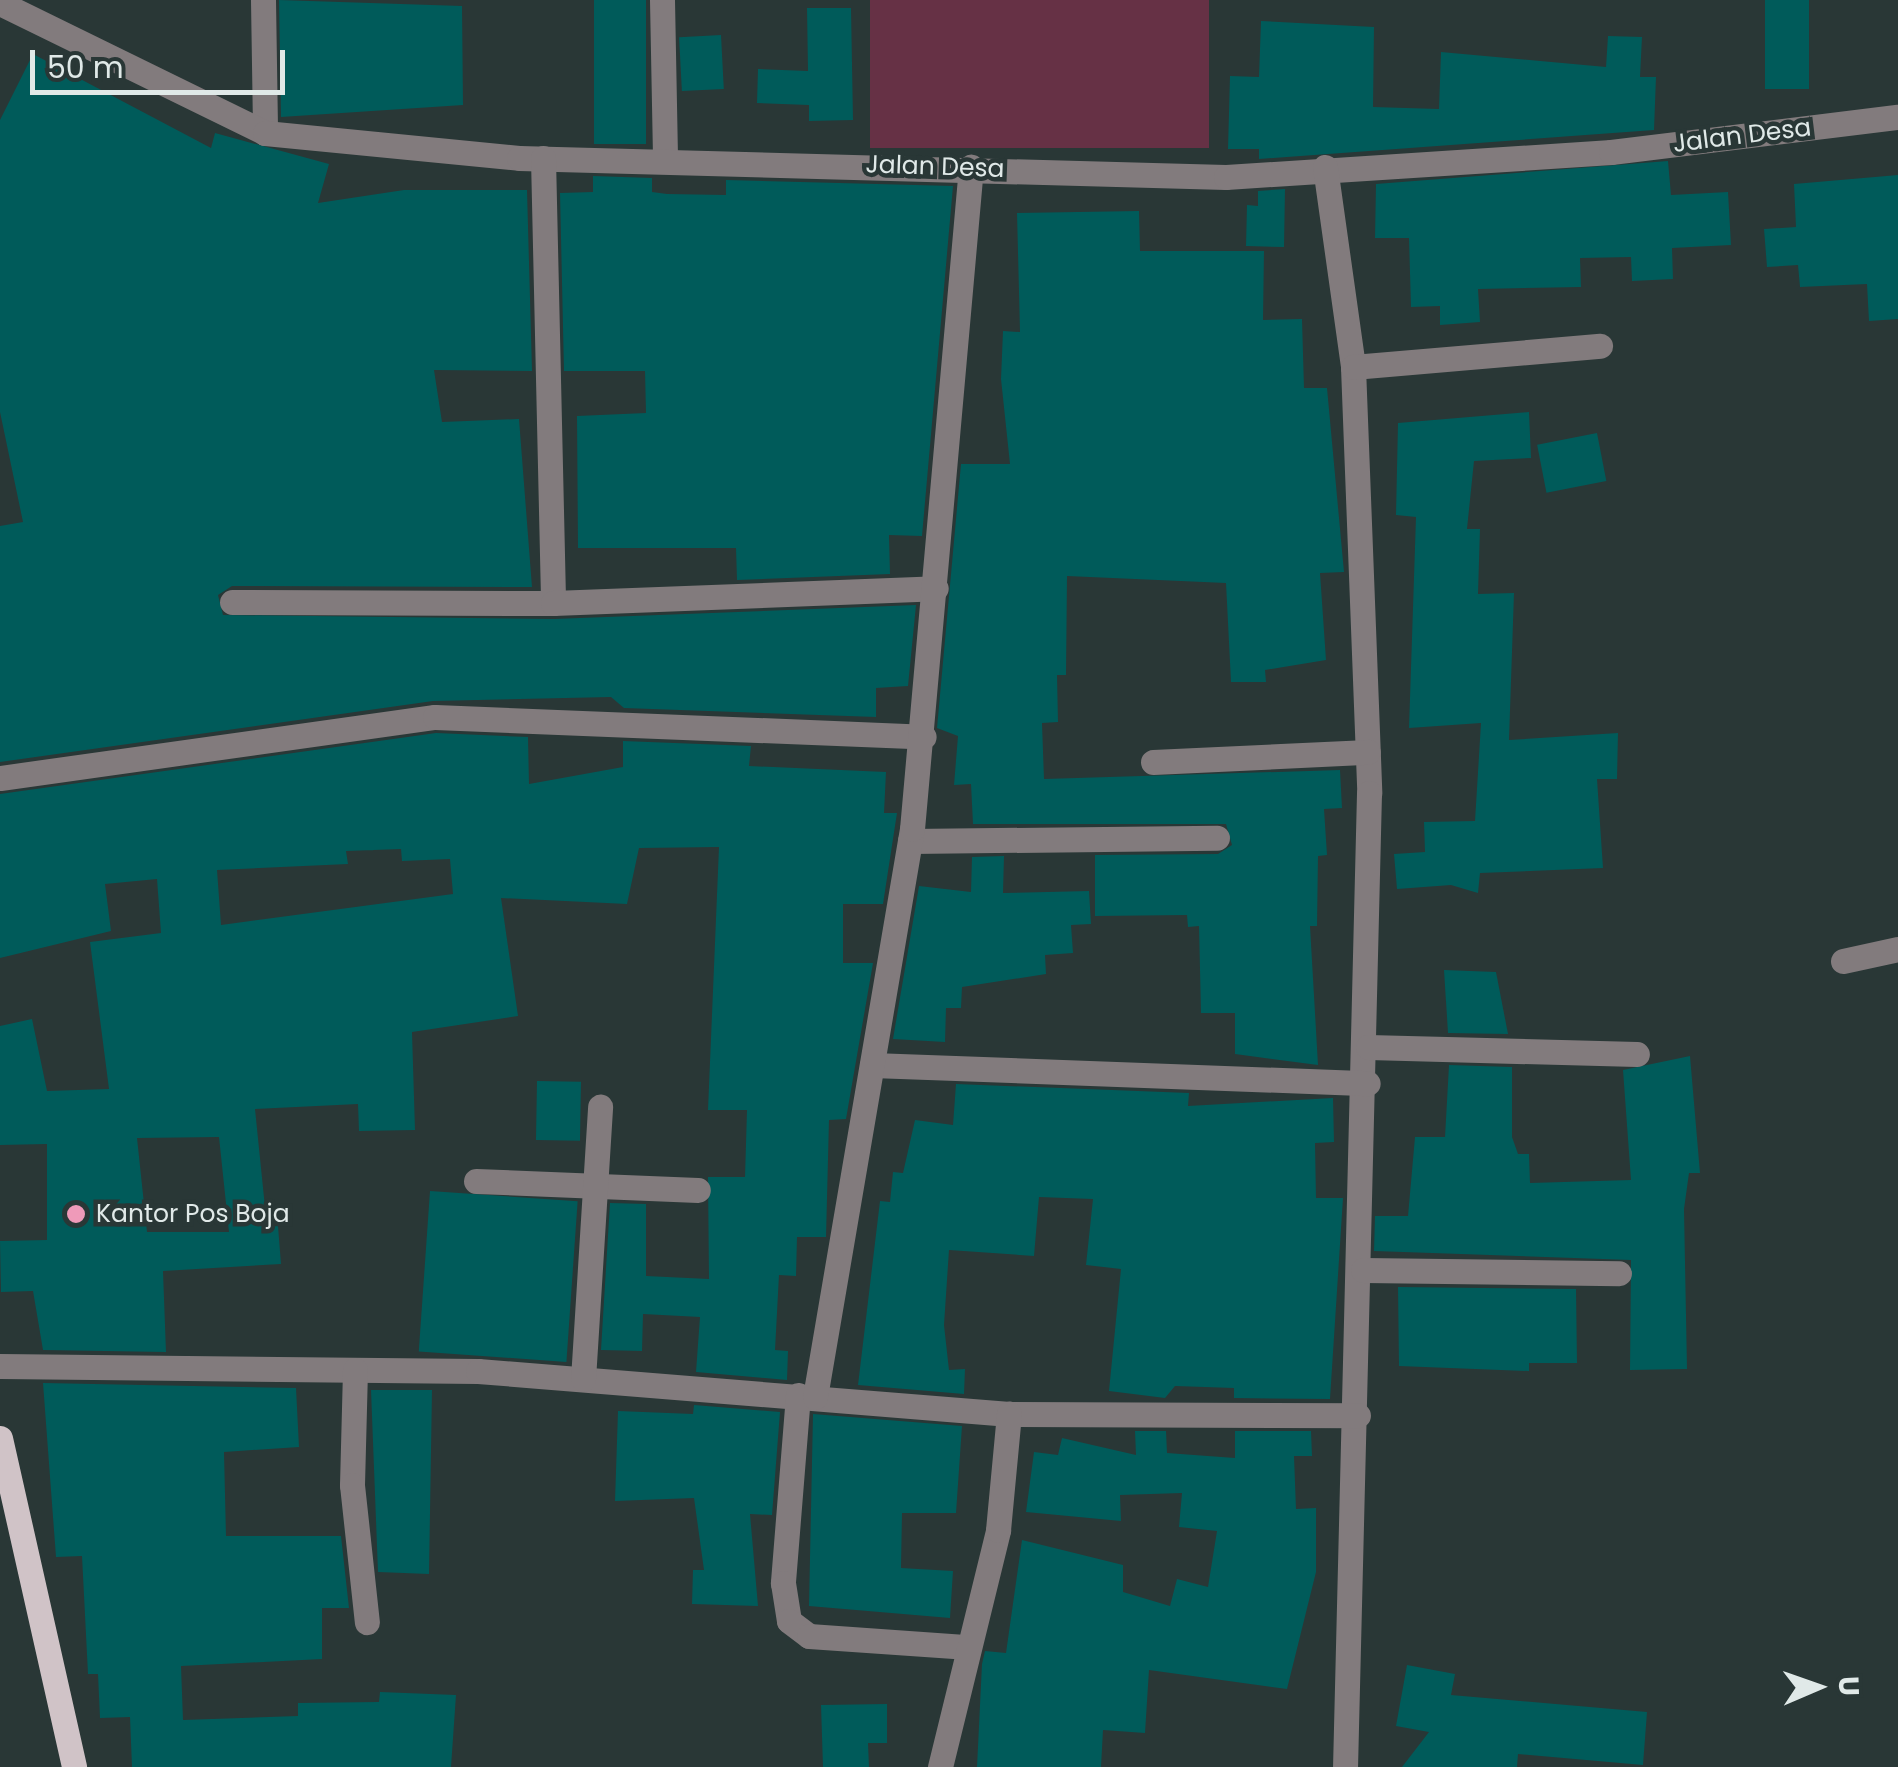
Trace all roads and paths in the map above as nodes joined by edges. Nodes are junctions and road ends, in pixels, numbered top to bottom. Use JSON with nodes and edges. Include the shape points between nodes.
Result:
{"nodes":[{"id":1,"x":263,"y":0,"type":"edge"},
{"id":2,"x":662,"y":0,"type":"edge"},
{"id":3,"x":0,"y":3,"type":"edge"},
{"id":4,"x":1898,"y":117,"type":"edge"},
{"id":5,"x":265,"y":133,"type":"junction"},
{"id":6,"x":544,"y":158,"type":"junction"},
{"id":7,"x":665,"y":159,"type":"junction"},
{"id":8,"x":971,"y":166,"type":"junction"},
{"id":9,"x":1325,"y":167,"type":"junction"},
{"id":10,"x":1600,"y":346,"type":"dead end"},
{"id":11,"x":1353,"y":367,"type":"junction"},
{"id":12,"x":936,"y":588,"type":"junction"},
{"id":13,"x":232,"y":602,"type":"dead end"},
{"id":14,"x":553,"y":602,"type":"junction"},
{"id":15,"x":924,"y":738,"type":"junction"},
{"id":16,"x":1368,"y":752,"type":"junction"},
{"id":17,"x":1153,"y":762,"type":"dead end"},
{"id":18,"x":0,"y":778,"type":"edge"},
{"id":19,"x":1217,"y":838,"type":"dead end"},
{"id":20,"x":910,"y":841,"type":"junction"},
{"id":21,"x":1898,"y":949,"type":"edge"},
{"id":22,"x":1843,"y":960,"type":"dead end"},
{"id":23,"x":1368,"y":1047,"type":"junction"},
{"id":24,"x":1638,"y":1054,"type":"dead end"},
{"id":25,"x":872,"y":1065,"type":"junction"},
{"id":26,"x":1368,"y":1083,"type":"junction"},
{"id":27,"x":600,"y":1107,"type":"dead end"},
{"id":28,"x":476,"y":1181,"type":"dead end"},
{"id":29,"x":595,"y":1185,"type":"junction"},
{"id":30,"x":698,"y":1190,"type":"dead end"},
{"id":31,"x":1362,"y":1270,"type":"junction"},
{"id":32,"x":1619,"y":1274,"type":"dead end"},
{"id":33,"x":0,"y":1366,"type":"edge"},
{"id":34,"x":355,"y":1370,"type":"junction"},
{"id":35,"x":583,"y":1379,"type":"junction"},
{"id":36,"x":806,"y":1396,"type":"junction"},
{"id":37,"x":1009,"y":1414,"type":"junction"},
{"id":38,"x":1358,"y":1415,"type":"junction"},
{"id":39,"x":2,"y":1455,"type":"edge"},
{"id":40,"x":367,"y":1622,"type":"dead end"},
{"id":41,"x":965,"y":1647,"type":"junction"},
{"id":42,"x":74,"y":1767,"type":"edge"},
{"id":43,"x":940,"y":1767,"type":"edge"},
{"id":44,"x":1346,"y":1767,"type":"edge"}],
"edges":[{"from":1,"to":5,"type":"street"},
{"from":2,"to":7,"type":"street"},
{"from":3,"to":5,"type":"street","name":"Jalan Desa"},
{"from":4,"to":9,"type":"street","name":"Jalan Desa","via":[[1611,152]]},
{"from":5,"to":6,"type":"street","name":"Jalan Desa"},
{"from":6,"to":7,"type":"street","name":"Jalan Desa"},
{"from":6,"to":14,"type":"street"},
{"from":7,"to":8,"type":"street","name":"Jalan Desa"},
{"from":8,"to":9,"type":"street","name":"Jalan Desa","via":[[1120,180]]},
{"from":8,"to":12,"type":"street"},
{"from":9,"to":11,"type":"street"},
{"from":10,"to":11,"type":"street"},
{"from":11,"to":16,"type":"street"},
{"from":12,"to":14,"type":"street"},
{"from":12,"to":15,"type":"street"},
{"from":13,"to":14,"type":"street"},
{"from":15,"to":18,"type":"street","via":[[435,718]]},
{"from":15,"to":20,"type":"street"},
{"from":16,"to":17,"type":"street"},
{"from":16,"to":23,"type":"street"},
{"from":19,"to":20,"type":"street"},
{"from":20,"to":25,"type":"street"},
{"from":21,"to":22,"type":"street"},
{"from":23,"to":24,"type":"street"},
{"from":23,"to":26,"type":"street"},
{"from":25,"to":26,"type":"street"},
{"from":25,"to":36,"type":"street"},
{"from":26,"to":31,"type":"street"},
{"from":27,"to":29,"type":"street"},
{"from":28,"to":29,"type":"street"},
{"from":29,"to":30,"type":"street"},
{"from":29,"to":35,"type":"street"},
{"from":31,"to":32,"type":"street"},
{"from":31,"to":38,"type":"street"},
{"from":33,"to":34,"type":"street"},
{"from":34,"to":35,"type":"street"},
{"from":34,"to":40,"type":"street","via":[[352,1485]]},
{"from":35,"to":36,"type":"street"},
{"from":36,"to":37,"type":"street"},
{"from":36,"to":41,"type":"street","via":[[783,1582],[788,1621],[809,1636]]},
{"from":37,"to":38,"type":"street"},
{"from":37,"to":41,"type":"street","via":[[998,1530]]},
{"from":38,"to":44,"type":"street"},
{"from":39,"to":42,"type":"main road"},
{"from":41,"to":43,"type":"street"}]}
